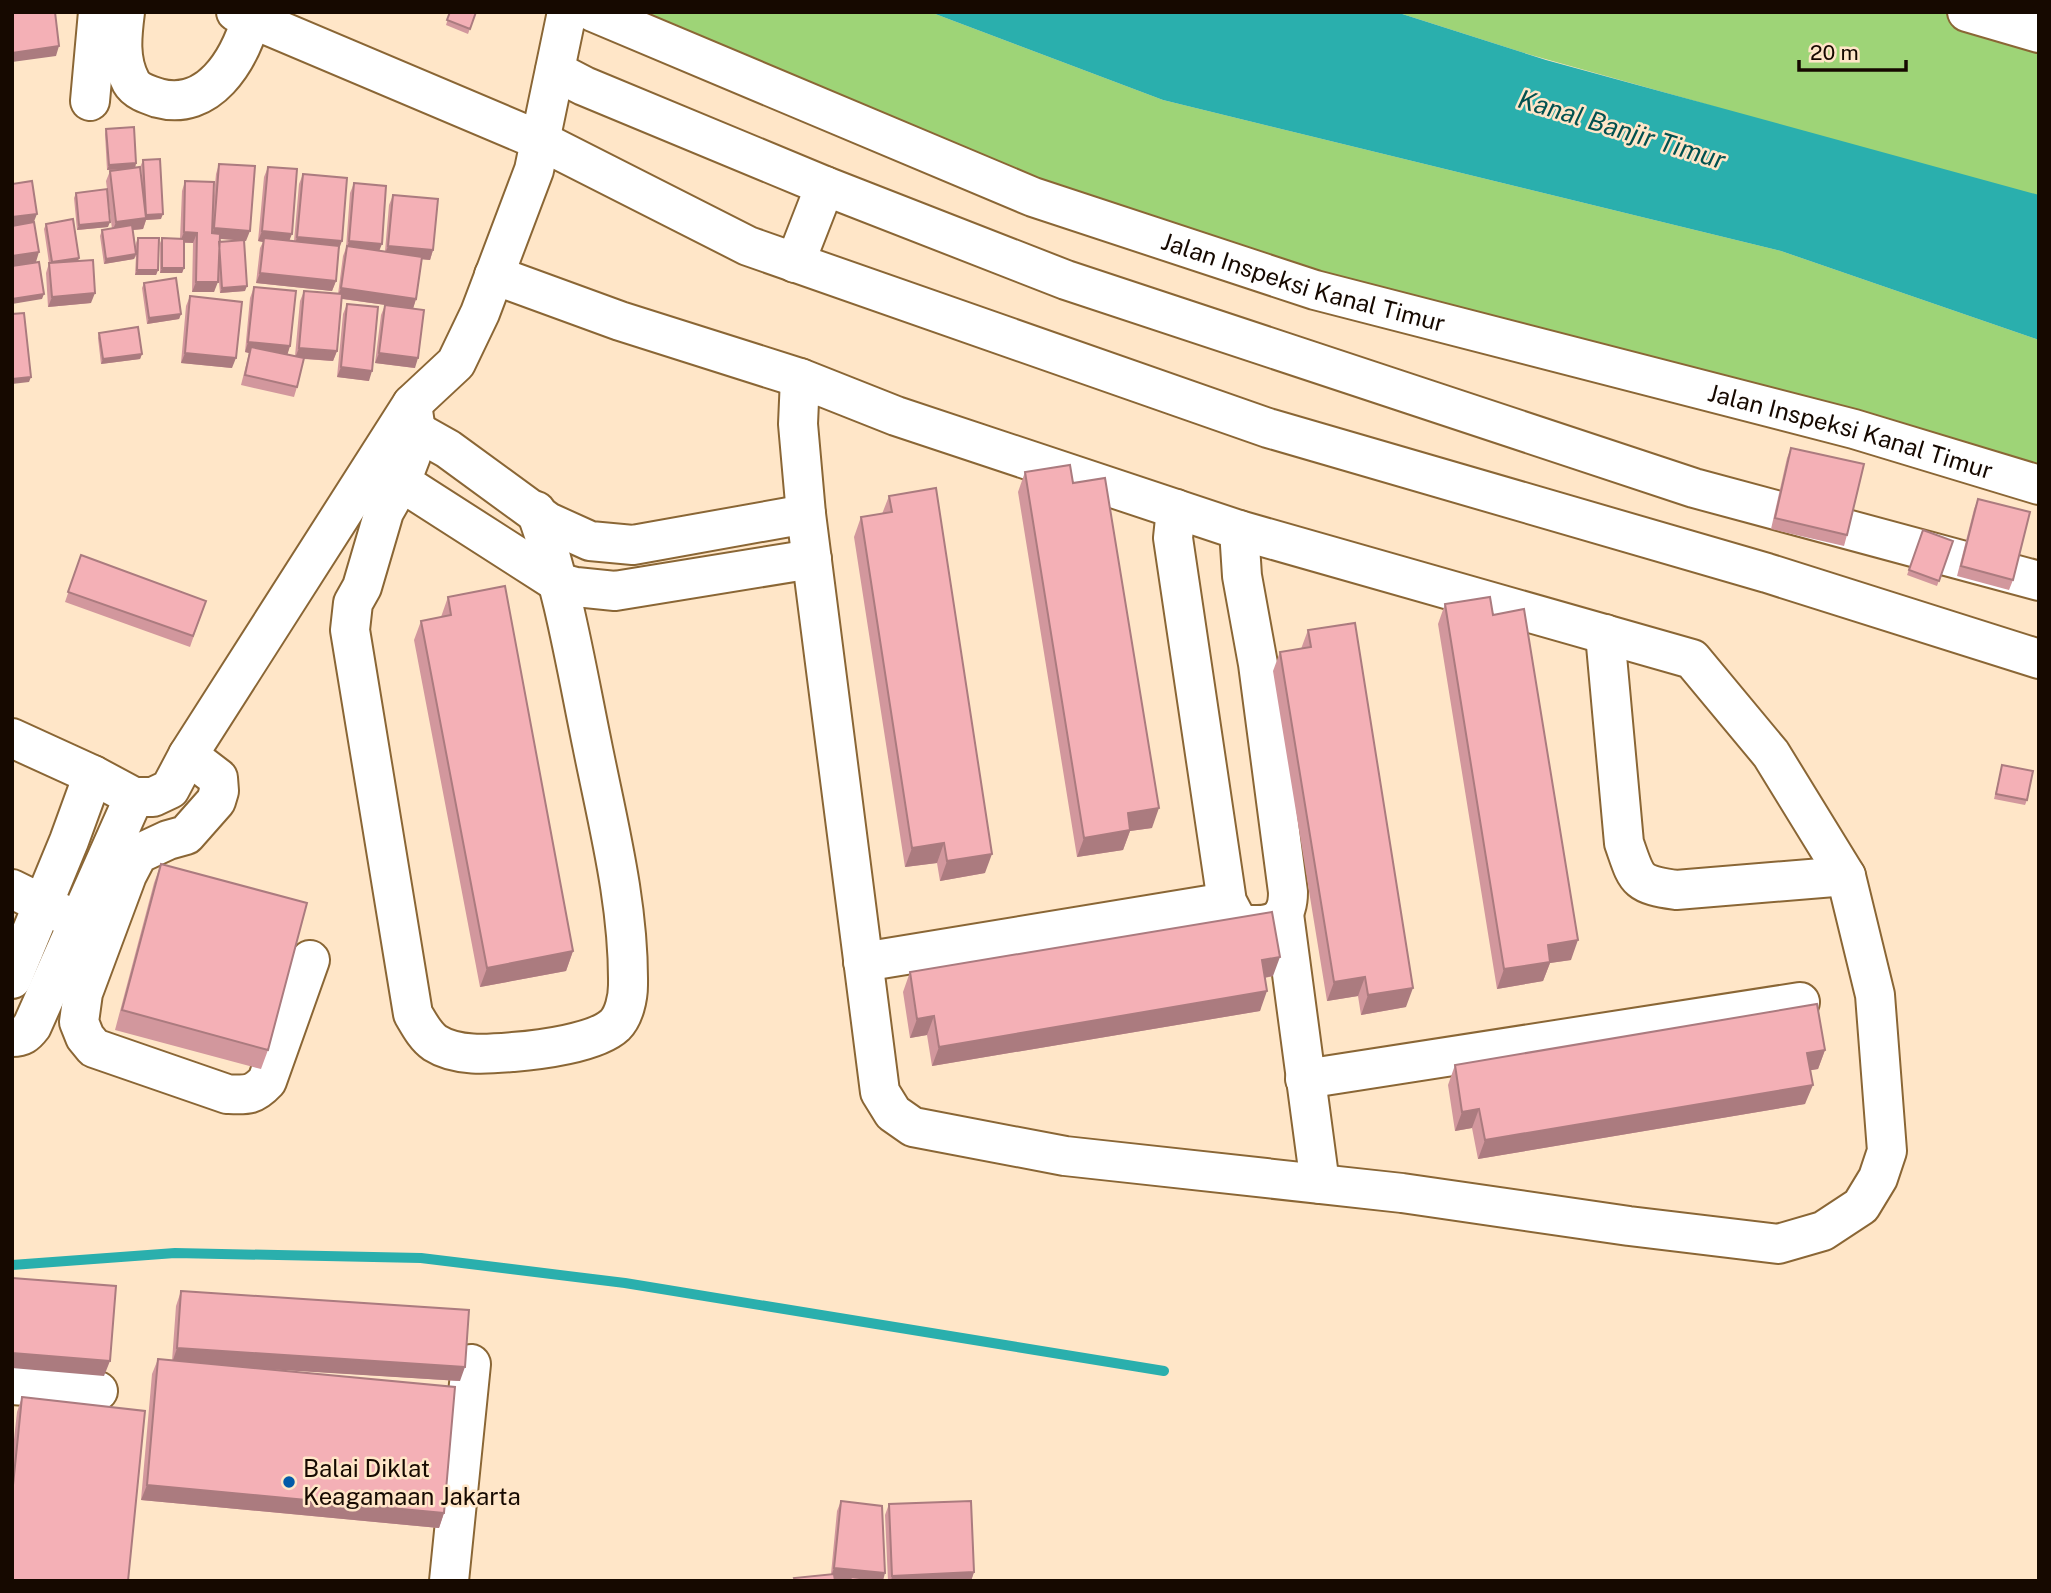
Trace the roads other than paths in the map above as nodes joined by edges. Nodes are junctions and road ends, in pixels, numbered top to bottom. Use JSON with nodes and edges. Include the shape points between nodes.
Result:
{"nodes":[{"id":1,"x":98,"y":12,"type":"edge"},
{"id":2,"x":125,"y":12,"type":"edge"},
{"id":3,"x":567,"y":12,"type":"edge"},
{"id":4,"x":593,"y":12,"type":"edge"},
{"id":5,"x":1967,"y":12,"type":"edge"},
{"id":6,"x":243,"y":16,"type":"edge"},
{"id":7,"x":2039,"y":33,"type":"edge"},
{"id":8,"x":555,"y":71,"type":"junction"},
{"id":9,"x":90,"y":101,"type":"dead end"},
{"id":10,"x":541,"y":141,"type":"junction"},
{"id":11,"x":825,"y":186,"type":"junction"},
{"id":12,"x":794,"y":262,"type":"junction"},
{"id":13,"x":494,"y":275,"type":"junction"},
{"id":14,"x":800,"y":378,"type":"junction"},
{"id":15,"x":414,"y":418,"type":"junction"},
{"id":16,"x":401,"y":482,"type":"junction"},
{"id":17,"x":2039,"y":485,"type":"edge"},
{"id":18,"x":1175,"y":509,"type":"junction"},
{"id":19,"x":536,"y":511,"type":"junction"},
{"id":20,"x":806,"y":514,"type":"junction"},
{"id":21,"x":1239,"y":530,"type":"junction"},
{"id":22,"x":811,"y":559,"type":"junction"},
{"id":23,"x":2039,"y":581,"type":"edge"},
{"id":24,"x":558,"y":582,"type":"junction"},
{"id":25,"x":1605,"y":634,"type":"junction"},
{"id":26,"x":2039,"y":659,"type":"edge"},
{"id":27,"x":12,"y":738,"type":"edge"},
{"id":28,"x":188,"y":755,"type":"junction"},
{"id":29,"x":93,"y":775,"type":"junction"},
{"id":30,"x":134,"y":797,"type":"junction"},
{"id":31,"x":1846,"y":876,"type":"junction"},
{"id":32,"x":28,"y":897,"type":"edge"},
{"id":33,"x":1227,"y":902,"type":"junction"},
{"id":34,"x":1284,"y":914,"type":"junction"},
{"id":35,"x":79,"y":921,"type":"junction"},
{"id":36,"x":310,"y":960,"type":"dead end"},
{"id":37,"x":863,"y":962,"type":"junction"},
{"id":38,"x":12,"y":979,"type":"edge"},
{"id":39,"x":68,"y":987,"type":"junction"},
{"id":40,"x":1800,"y":1002,"type":"dead end"},
{"id":41,"x":12,"y":1037,"type":"edge"},
{"id":42,"x":1305,"y":1079,"type":"junction"},
{"id":43,"x":1320,"y":1184,"type":"junction"},
{"id":44,"x":471,"y":1364,"type":"dead end"},
{"id":45,"x":12,"y":1385,"type":"edge"},
{"id":46,"x":98,"y":1391,"type":"dead end"},
{"id":47,"x":449,"y":1581,"type":"edge"}],
"edges":[{"from":1,"to":9,"type":"street"},
{"from":2,"to":6,"type":"street","via":[[123,60],[132,84],[147,95],[166,100],[194,97],[230,67],[244,41]]},
{"from":3,"to":8,"type":"street"},
{"from":4,"to":17,"type":"street","name":"Jalan Inspeksi Kanal Timur","via":[[1033,197],[1315,290],[1854,429]]},
{"from":5,"to":7,"type":"street"},
{"from":6,"to":10,"type":"street"},
{"from":8,"to":10,"type":"street"},
{"from":8,"to":11,"type":"street"},
{"from":10,"to":12,"type":"street","via":[[748,246]]},
{"from":10,"to":13,"type":"street"},
{"from":11,"to":12,"type":"street"},
{"from":11,"to":23,"type":"street","via":[[1066,280],[1695,488]]},
{"from":12,"to":26,"type":"street","via":[[1268,428],[1767,573]]},
{"from":13,"to":14,"type":"street"},
{"from":13,"to":15,"type":"street","via":[[456,363]]},
{"from":14,"to":18,"type":"street","via":[[896,416]]},
{"from":14,"to":20,"type":"street","via":[[798,424]]},
{"from":15,"to":16,"type":"street","via":[[411,456]]},
{"from":15,"to":19,"type":"street","via":[[448,449]]},
{"from":15,"to":28,"type":"street"},
{"from":16,"to":24,"type":"street"},
{"from":16,"to":24,"type":"street","via":[[384,512],[353,603],[350,630],[413,1014],[435,1043],[453,1051],[491,1054],[543,1049],[597,1035],[614,1026],[629,988],[623,901]]},
{"from":18,"to":21,"type":"street"},
{"from":18,"to":33,"type":"street","via":[[1173,538]]},
{"from":19,"to":20,"type":"street","via":[[548,522],[590,541],[633,545]]},
{"from":19,"to":24,"type":"street"},
{"from":20,"to":22,"type":"street"},
{"from":21,"to":25,"type":"street"},
{"from":21,"to":34,"type":"street","via":[[1289,892]]},
{"from":22,"to":24,"type":"street","via":[[615,591]]},
{"from":22,"to":37,"type":"street"},
{"from":25,"to":31,"type":"street","via":[[1692,659],[1771,754]]},
{"from":25,"to":31,"type":"street","via":[[1625,843],[1636,876],[1649,886],[1676,890]]},
{"from":27,"to":29,"type":"street"},
{"from":28,"to":30,"type":"street","via":[[170,789],[153,797]]},
{"from":28,"to":39,"type":"street","via":[[218,778],[216,801],[186,835],[138,854]]},
{"from":29,"to":30,"type":"street"},
{"from":29,"to":32,"type":"street"},
{"from":30,"to":35,"type":"street"},
{"from":31,"to":43,"type":"street","via":[[1875,995],[1886,1151],[1878,1178],[1861,1206],[1823,1231],[1777,1244]]},
{"from":32,"to":35,"type":"street"},
{"from":32,"to":38,"type":"street"},
{"from":33,"to":34,"type":"street","via":[[1240,922],[1248,925],[1269,924]]},
{"from":33,"to":37,"type":"street"},
{"from":34,"to":42,"type":"street"},
{"from":35,"to":39,"type":"street"},
{"from":36,"to":39,"type":"street","via":[[267,1081],[249,1095],[227,1094],[94,1048],[85,1037]]},
{"from":37,"to":43,"type":"street","via":[[880,1092],[893,1113],[914,1127],[1065,1156]]},
{"from":39,"to":41,"type":"street","via":[[26,1034]]},
{"from":40,"to":42,"type":"street"},
{"from":42,"to":43,"type":"street"},
{"from":44,"to":47,"type":"street"},
{"from":45,"to":46,"type":"street"}]}
